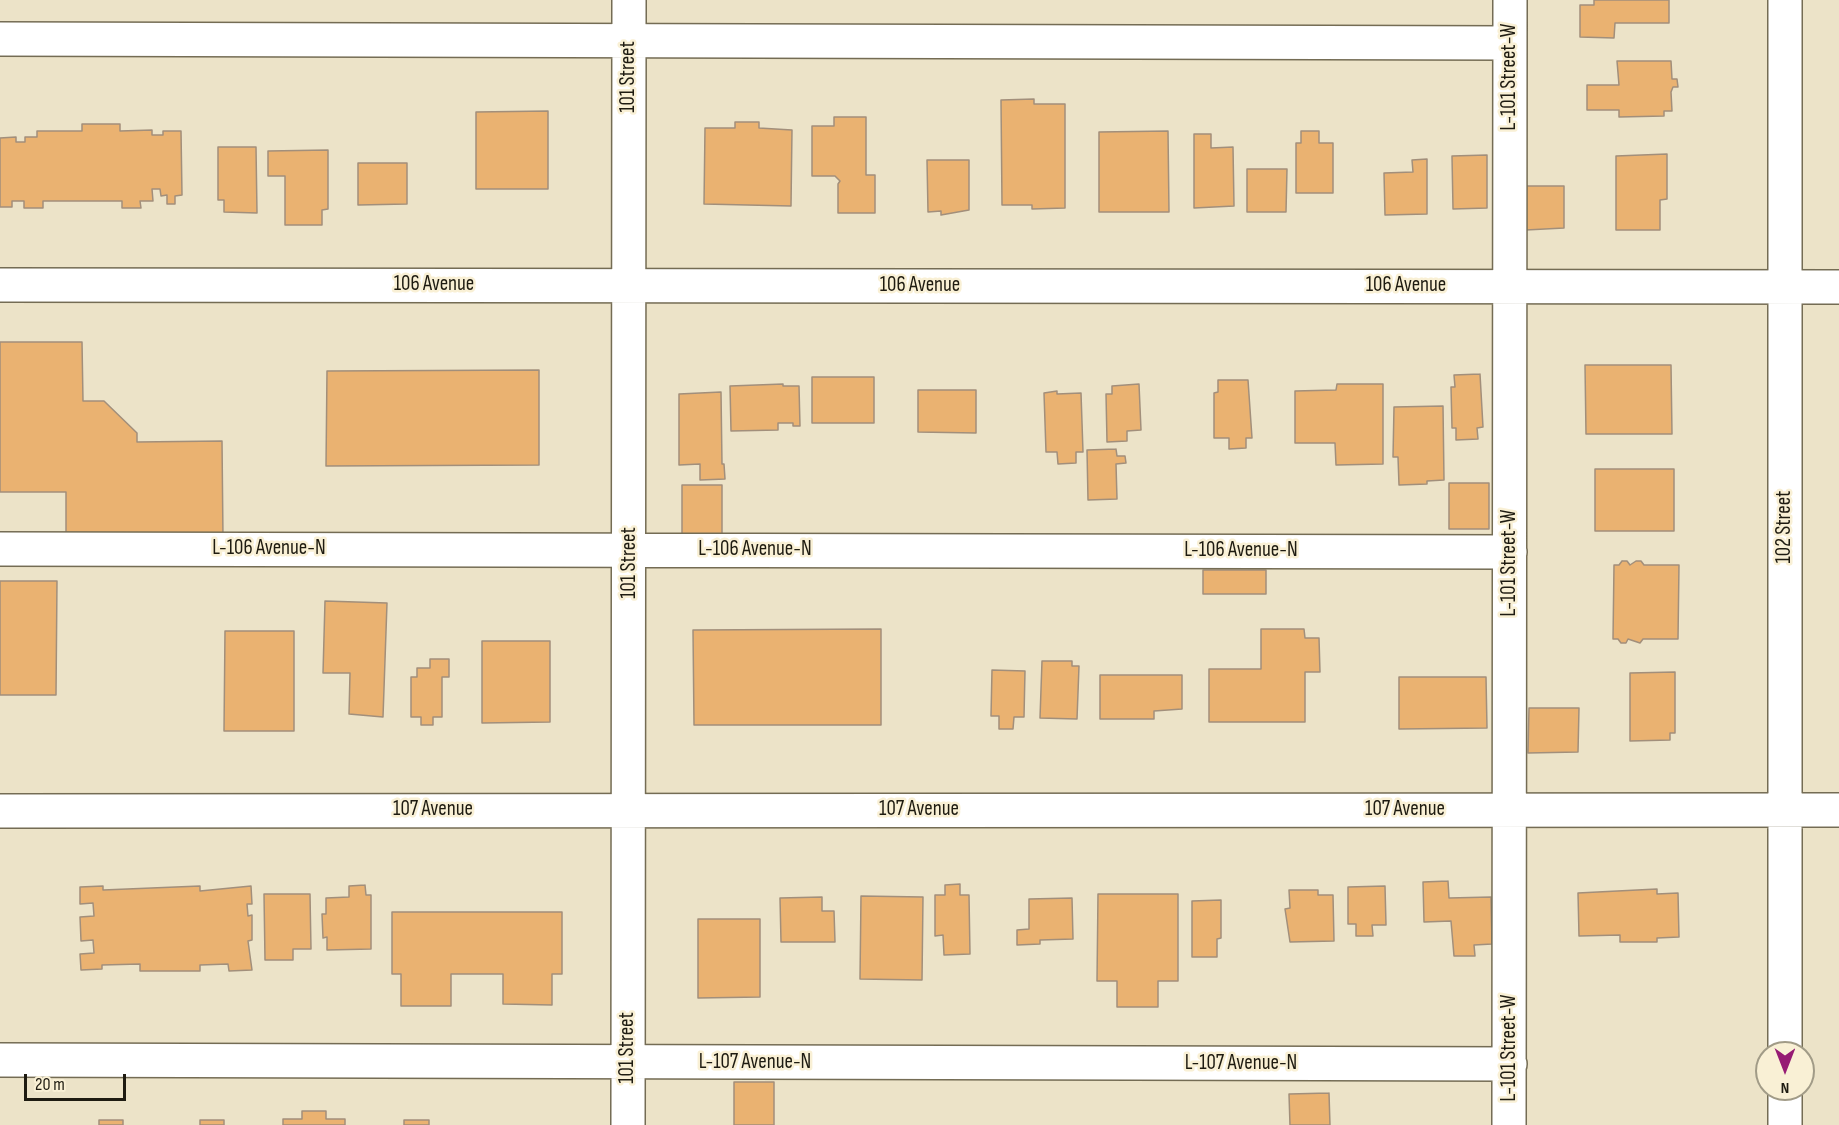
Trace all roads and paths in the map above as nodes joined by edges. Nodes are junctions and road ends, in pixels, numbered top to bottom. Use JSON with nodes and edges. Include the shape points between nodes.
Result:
{"nodes":[{"id":1,"x":629,"y":0,"type":"edge"},
{"id":2,"x":1510,"y":0,"type":"edge"},
{"id":3,"x":1785,"y":0,"type":"edge"},
{"id":4,"x":0,"y":39,"type":"edge"},
{"id":5,"x":629,"y":39,"type":"junction"},
{"id":6,"x":1510,"y":43,"type":"junction"},
{"id":7,"x":0,"y":285,"type":"edge"},
{"id":8,"x":630,"y":286,"type":"junction"},
{"id":9,"x":1510,"y":286,"type":"junction"},
{"id":10,"x":1783,"y":286,"type":"junction"},
{"id":11,"x":1839,"y":286,"type":"edge"},
{"id":12,"x":0,"y":549,"type":"edge"},
{"id":13,"x":629,"y":550,"type":"junction"},
{"id":14,"x":1510,"y":552,"type":"junction"},
{"id":15,"x":630,"y":810,"type":"junction"},
{"id":16,"x":1510,"y":810,"type":"junction"},
{"id":17,"x":1786,"y":810,"type":"junction"},
{"id":18,"x":1839,"y":810,"type":"edge"},
{"id":19,"x":0,"y":811,"type":"edge"},
{"id":20,"x":1785,"y":1041,"type":"edge"},
{"id":21,"x":0,"y":1060,"type":"edge"},
{"id":22,"x":628,"y":1063,"type":"junction"},
{"id":23,"x":1510,"y":1064,"type":"junction"},
{"id":24,"x":1785,"y":1101,"type":"edge"},
{"id":25,"x":628,"y":1125,"type":"edge"},
{"id":26,"x":1509,"y":1125,"type":"edge"},
{"id":27,"x":1785,"y":1125,"type":"edge"}],
"edges":[{"from":1,"to":5,"type":"street","name":"101 Street"},
{"from":2,"to":6,"type":"street","name":"L-101 Street-W"},
{"from":3,"to":10,"type":"street","name":"102 Street"},
{"from":4,"to":5,"type":"street"},
{"from":5,"to":6,"type":"street"},
{"from":5,"to":8,"type":"street","name":"101 Street"},
{"from":6,"to":9,"type":"street","name":"L-101 Street-W"},
{"from":7,"to":8,"type":"street","name":"106 Avenue"},
{"from":8,"to":9,"type":"street","name":"106 Avenue"},
{"from":8,"to":13,"type":"street","name":"101 Street"},
{"from":9,"to":10,"type":"street","name":"106 Avenue"},
{"from":9,"to":14,"type":"street","name":"L-101 Street-W"},
{"from":10,"to":11,"type":"street","name":"106 Avenue"},
{"from":10,"to":17,"type":"street","name":"102 Street"},
{"from":12,"to":13,"type":"street","name":"L-106 Avenue-N"},
{"from":13,"to":14,"type":"street","name":"L-106 Avenue-N"},
{"from":13,"to":15,"type":"street","name":"101 Street"},
{"from":14,"to":16,"type":"street","name":"L-101 Street-W"},
{"from":15,"to":16,"type":"street","name":"107 Avenue"},
{"from":15,"to":19,"type":"street","name":"107 Avenue"},
{"from":15,"to":22,"type":"street","name":"101 Street"},
{"from":16,"to":17,"type":"street","name":"107 Avenue"},
{"from":16,"to":23,"type":"street","name":"L-101 Street-W"},
{"from":17,"to":18,"type":"street","name":"107 Avenue"},
{"from":17,"to":20,"type":"street","name":"102 Street"},
{"from":21,"to":22,"type":"street","name":"L-107 Avenue-N"},
{"from":22,"to":23,"type":"street","name":"L-107 Avenue-N"},
{"from":22,"to":25,"type":"street","name":"101 Street"},
{"from":23,"to":26,"type":"street","name":"L-101 Street-W"},
{"from":24,"to":27,"type":"street"}]}
